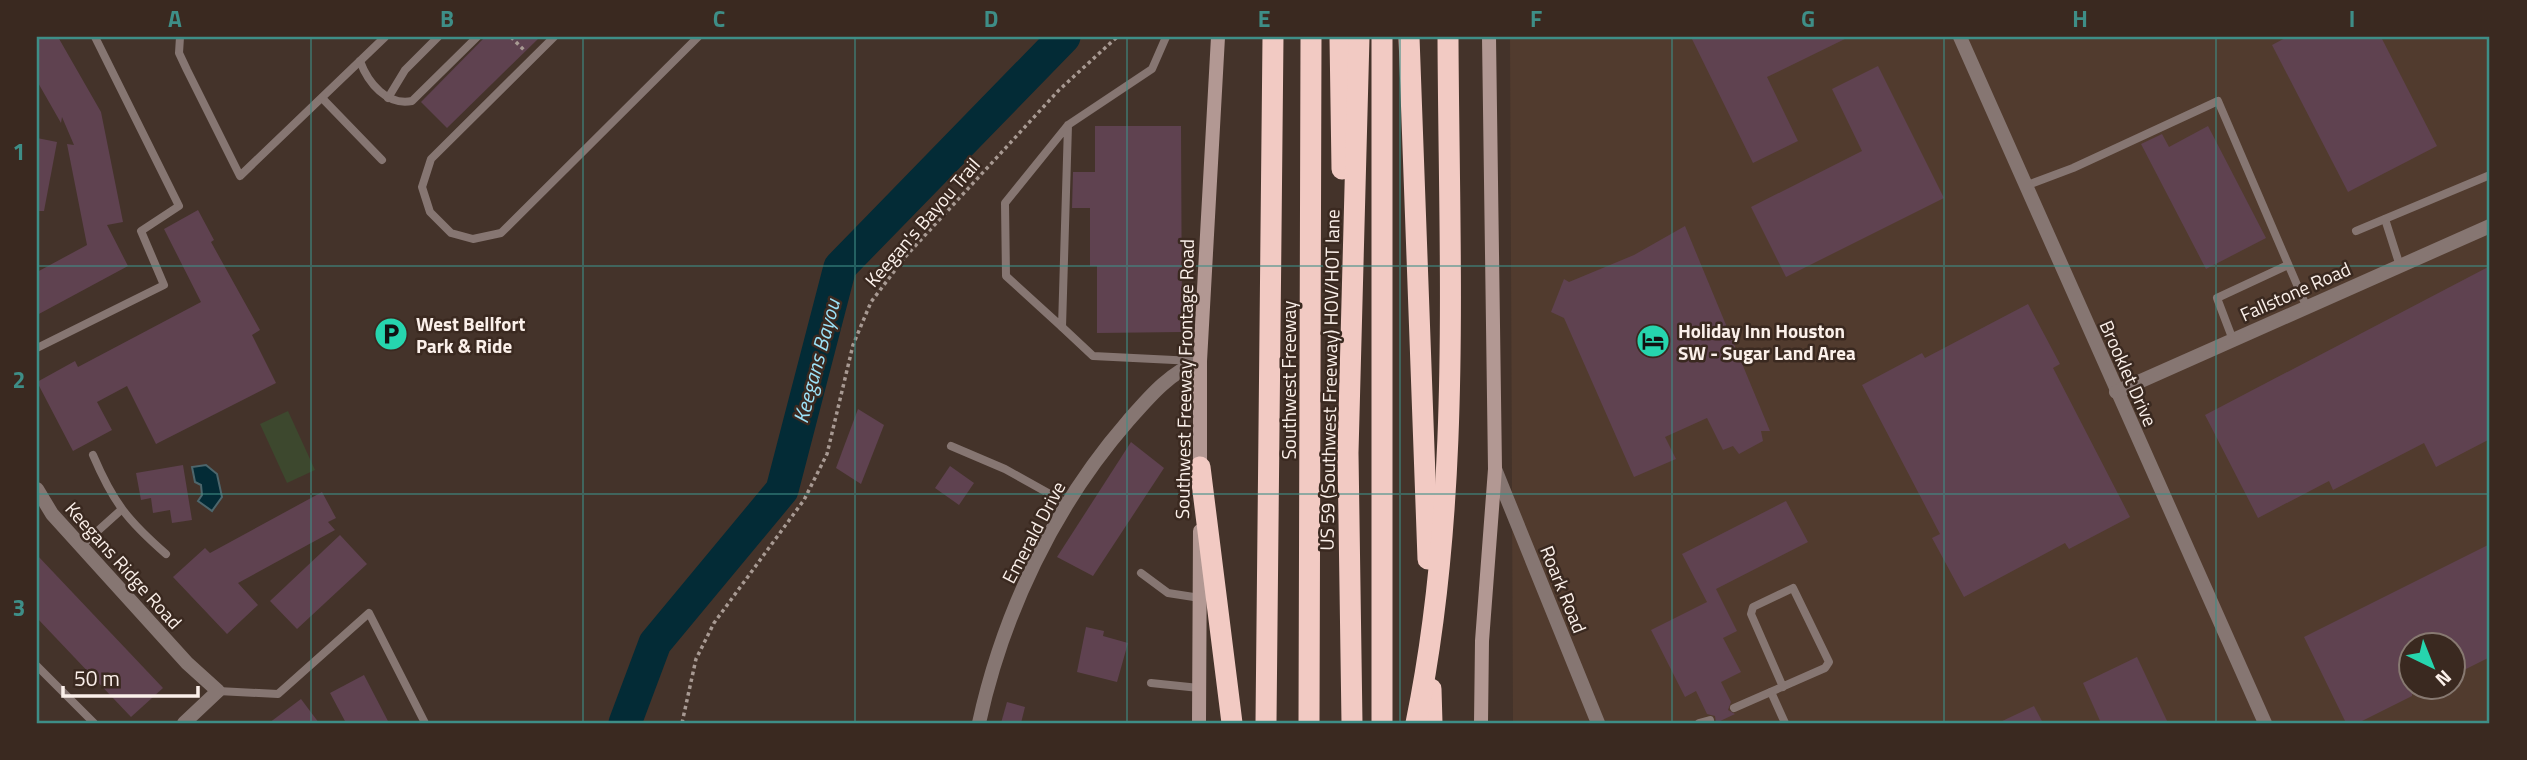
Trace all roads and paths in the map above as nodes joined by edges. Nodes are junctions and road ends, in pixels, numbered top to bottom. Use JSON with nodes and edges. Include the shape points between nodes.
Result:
{"nodes":[{"id":1,"x":95,"y":37,"type":"edge"},
{"id":2,"x":180,"y":37,"type":"edge"},
{"id":3,"x":385,"y":37,"type":"edge"},
{"id":4,"x":438,"y":37,"type":"edge"},
{"id":5,"x":477,"y":37,"type":"edge"},
{"id":6,"x":511,"y":37,"type":"edge"},
{"id":7,"x":554,"y":37,"type":"edge"},
{"id":8,"x":698,"y":37,"type":"edge"},
{"id":9,"x":1117,"y":37,"type":"edge"},
{"id":10,"x":1166,"y":37,"type":"edge"},
{"id":11,"x":1219,"y":37,"type":"edge"},
{"id":12,"x":1273,"y":37,"type":"edge"},
{"id":13,"x":1311,"y":37,"type":"edge"},
{"id":14,"x":1340,"y":37,"type":"edge"},
{"id":15,"x":1359,"y":37,"type":"edge"},
{"id":16,"x":1382,"y":37,"type":"edge"},
{"id":17,"x":1409,"y":37,"type":"edge"},
{"id":18,"x":1448,"y":37,"type":"edge"},
{"id":19,"x":1489,"y":37,"type":"edge"},
{"id":20,"x":1960,"y":37,"type":"edge"},
{"id":21,"x":525,"y":51,"type":"dead end"},
{"id":22,"x":360,"y":61,"type":"junction"},
{"id":23,"x":322,"y":98,"type":"junction"},
{"id":24,"x":388,"y":98,"type":"junction"},
{"id":25,"x":1068,"y":125,"type":"junction"},
{"id":26,"x":382,"y":160,"type":"dead end"},
{"id":27,"x":2490,"y":175,"type":"edge"},
{"id":28,"x":2025,"y":186,"type":"junction"},
{"id":29,"x":2385,"y":219,"type":"junction"},
{"id":30,"x":2490,"y":226,"type":"edge"},
{"id":31,"x":2356,"y":231,"type":"dead end"},
{"id":32,"x":2288,"y":265,"type":"junction"},
{"id":33,"x":2400,"y":266,"type":"junction"},
{"id":34,"x":2307,"y":307,"type":"junction"},
{"id":35,"x":1350,"y":318,"type":"junction"},
{"id":36,"x":1062,"y":327,"type":"junction"},
{"id":37,"x":2232,"y":340,"type":"junction"},
{"id":38,"x":37,"y":348,"type":"edge"},
{"id":39,"x":1200,"y":361,"type":"junction"},
{"id":40,"x":2116,"y":392,"type":"junction"},
{"id":41,"x":951,"y":446,"type":"dead end"},
{"id":42,"x":93,"y":455,"type":"dead end"},
{"id":43,"x":1200,"y":467,"type":"junction"},
{"id":44,"x":1494,"y":469,"type":"junction"},
{"id":45,"x":37,"y":489,"type":"edge"},
{"id":46,"x":1066,"y":503,"type":"junction"},
{"id":47,"x":121,"y":510,"type":"junction"},
{"id":48,"x":81,"y":546,"type":"junction"},
{"id":49,"x":166,"y":554,"type":"dead end"},
{"id":50,"x":1141,"y":573,"type":"dead end"},
{"id":51,"x":1200,"y":598,"type":"junction"},
{"id":52,"x":37,"y":666,"type":"edge"},
{"id":53,"x":1151,"y":683,"type":"dead end"},
{"id":54,"x":1783,"y":687,"type":"junction"},
{"id":55,"x":1199,"y":688,"type":"junction"},
{"id":56,"x":218,"y":691,"type":"junction"},
{"id":57,"x":1771,"y":692,"type":"junction"},
{"id":58,"x":1734,"y":708,"type":"dead end"},
{"id":59,"x":1710,"y":720,"type":"dead end"},
{"id":60,"x":94,"y":723,"type":"edge"},
{"id":61,"x":184,"y":723,"type":"edge"},
{"id":62,"x":425,"y":723,"type":"edge"},
{"id":63,"x":682,"y":723,"type":"edge"},
{"id":64,"x":979,"y":723,"type":"edge"},
{"id":65,"x":1199,"y":723,"type":"edge"},
{"id":66,"x":1232,"y":723,"type":"edge"},
{"id":67,"x":1266,"y":723,"type":"edge"},
{"id":68,"x":1309,"y":723,"type":"edge"},
{"id":69,"x":1352,"y":723,"type":"edge"},
{"id":70,"x":1382,"y":723,"type":"edge"},
{"id":71,"x":1416,"y":723,"type":"edge"},
{"id":72,"x":1432,"y":723,"type":"edge"},
{"id":73,"x":1480,"y":723,"type":"edge"},
{"id":74,"x":1598,"y":723,"type":"edge"},
{"id":75,"x":1699,"y":723,"type":"edge"},
{"id":76,"x":1785,"y":723,"type":"edge"},
{"id":77,"x":2265,"y":723,"type":"edge"}],
"edges":[{"from":1,"to":38,"type":"lane","via":[[179,206],[141,231],[164,285]]},
{"from":2,"to":23,"type":"lane","via":[[187,70],[240,176]]},
{"from":3,"to":22,"type":"lane"},
{"from":4,"to":24,"type":"lane","via":[[405,70]]},
{"from":5,"to":24,"type":"lane","via":[[412,101]]},
{"from":6,"to":21,"type":"path"},
{"from":7,"to":8,"type":"lane","via":[[431,159],[422,187],[430,212],[451,233],[473,239],[501,233]]},
{"from":9,"to":63,"type":"path","name":"Keegan's Bayou Trail","via":[[1041,109],[905,257],[871,302],[853,345],[827,454],[804,500],[714,623],[696,659]]},
{"from":10,"to":25,"type":"lane","via":[[1152,69]]},
{"from":11,"to":39,"type":"main road","name":"Southwest Freeway Frontage Road"},
{"from":12,"to":67,"type":"highway"},
{"from":13,"to":68,"type":"highway","name":"Southwest Freeway"},
{"from":14,"to":35,"type":"highway","via":[[1343,241]]},
{"from":15,"to":35,"type":"highway","name":"US 59 (Southwest Freeway) HOV/HOT lane"},
{"from":16,"to":70,"type":"highway"},
{"from":17,"to":72,"type":"highway"},
{"from":18,"to":71,"type":"highway","via":[[1449,380],[1440,579]]},
{"from":19,"to":44,"type":"main road"},
{"from":20,"to":28,"type":"street","name":"Brooklet Drive"},
{"from":22,"to":23,"type":"lane"},
{"from":22,"to":24,"type":"lane","via":[[365,76]]},
{"from":23,"to":26,"type":"lane"},
{"from":25,"to":36,"type":"lane"},
{"from":25,"to":36,"type":"lane","via":[[1005,203],[1006,276]]},
{"from":27,"to":29,"type":"lane"},
{"from":28,"to":32,"type":"lane","via":[[2073,169],[2218,101]]},
{"from":28,"to":40,"type":"street","name":"Brooklet Drive"},
{"from":29,"to":31,"type":"lane"},
{"from":29,"to":33,"type":"lane"},
{"from":30,"to":33,"type":"street","name":"Fallstone Road"},
{"from":32,"to":34,"type":"lane"},
{"from":32,"to":37,"type":"lane","via":[[2217,298]]},
{"from":33,"to":34,"type":"street","name":"Fallstone Road"},
{"from":34,"to":37,"type":"street","name":"Fallstone Road"},
{"from":35,"to":69,"type":"highway","name":"US 59 (Southwest Freeway) HOV/HOT lane"},
{"from":36,"to":39,"type":"lane","via":[[1093,356]]},
{"from":37,"to":40,"type":"street","name":"Fallstone Road"},
{"from":39,"to":43,"type":"main road","name":"Southwest Freeway Frontage Road"},
{"from":39,"to":46,"type":"street","name":"Emerald Drive","via":[[1179,369],[1153,392]]},
{"from":40,"to":77,"type":"street","name":"Brooklet Drive"},
{"from":41,"to":46,"type":"lane"},
{"from":42,"to":47,"type":"lane"},
{"from":43,"to":51,"type":"main road","name":"Southwest Freeway Frontage Road"},
{"from":43,"to":66,"type":"highway"},
{"from":44,"to":73,"type":"main road"},
{"from":44,"to":74,"type":"street","name":"Roark Road"},
{"from":45,"to":48,"type":"street","name":"Keegans Ridge Road"},
{"from":46,"to":64,"type":"street","name":"Emerald Drive","via":[[990,670]]},
{"from":47,"to":48,"type":"lane"},
{"from":47,"to":49,"type":"lane"},
{"from":48,"to":56,"type":"street","name":"Keegans Ridge Road"},
{"from":50,"to":51,"type":"lane","via":[[1168,593]]},
{"from":51,"to":55,"type":"main road","name":"Southwest Freeway Frontage Road"},
{"from":52,"to":60,"type":"lane"},
{"from":53,"to":55,"type":"lane"},
{"from":54,"to":54,"type":"lane","via":[[1829,662],[1793,588],[1753,607],[1751,614]]},
{"from":54,"to":57,"type":"lane"},
{"from":55,"to":65,"type":"main road","name":"Southwest Freeway Frontage Road"},
{"from":56,"to":61,"type":"street"},
{"from":56,"to":62,"type":"lane","via":[[278,694],[369,613]]},
{"from":57,"to":58,"type":"lane"},
{"from":57,"to":76,"type":"lane"},
{"from":59,"to":75,"type":"lane"}]}
